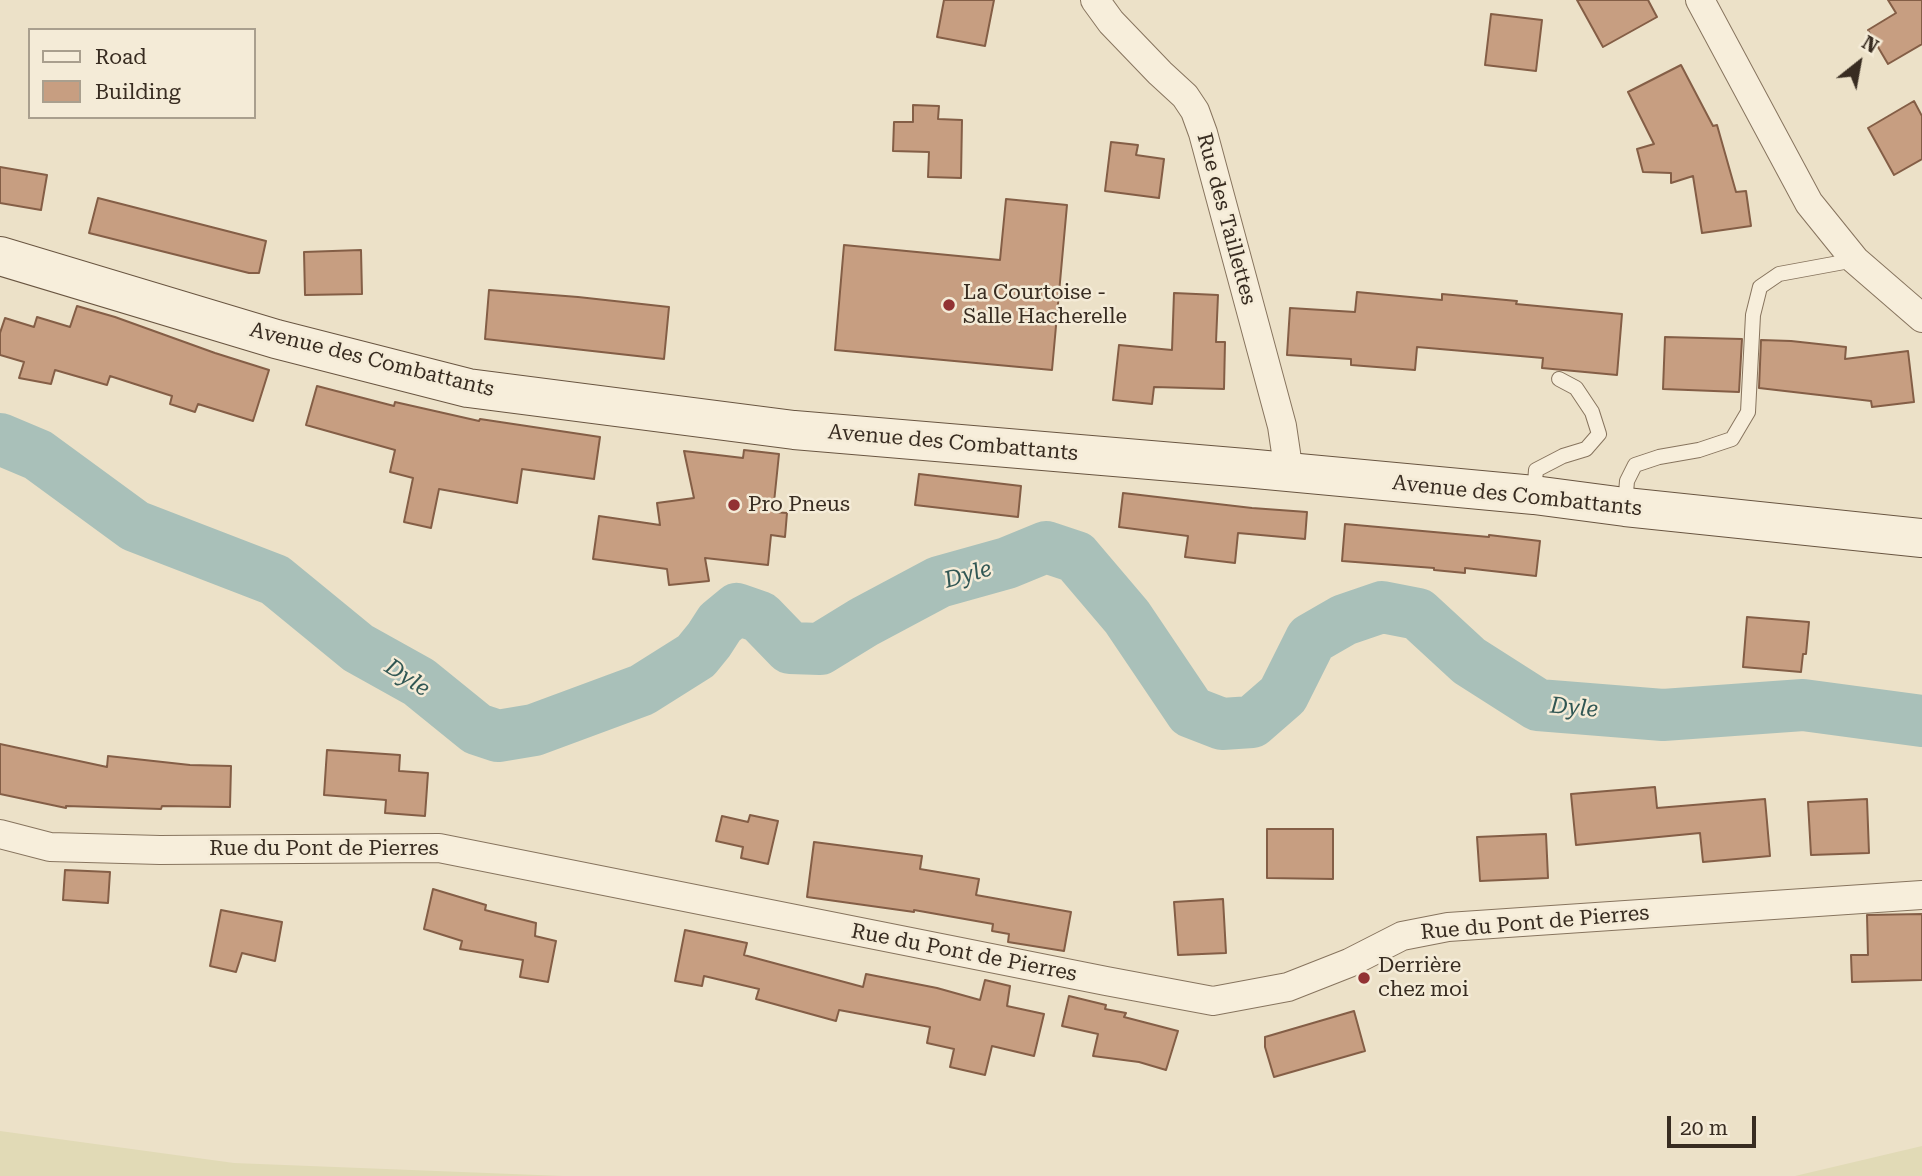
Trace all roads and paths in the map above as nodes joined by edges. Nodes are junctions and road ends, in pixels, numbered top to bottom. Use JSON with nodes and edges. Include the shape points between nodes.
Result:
{"nodes":[{"id":1,"x":1095,"y":0,"type":"edge"},
{"id":2,"x":1700,"y":0,"type":"edge"},
{"id":3,"x":0,"y":256,"type":"edge"},
{"id":4,"x":1855,"y":260,"type":"junction"},
{"id":5,"x":1922,"y":318,"type":"edge"},
{"id":6,"x":1559,"y":379,"type":"dead end"},
{"id":7,"x":1289,"y":473,"type":"junction"},
{"id":8,"x":1534,"y":495,"type":"junction"},
{"id":9,"x":1625,"y":507,"type":"junction"},
{"id":10,"x":1922,"y":538,"type":"edge"},
{"id":11,"x":0,"y":834,"type":"edge"},
{"id":12,"x":1922,"y":895,"type":"edge"}],
"edges":[{"from":1,"to":7,"type":"street","name":"Rue des Taillettes","via":[[1195,111],[1279,413]]},
{"from":2,"to":4,"type":"street","via":[[1809,203]]},
{"from":3,"to":7,"type":"main road","name":"Avenue des Combattants","via":[[276,339],[468,388],[794,430]]},
{"from":4,"to":5,"type":"street"},
{"from":4,"to":9,"type":"lane","via":[[1779,274],[1760,287],[1753,315],[1748,412],[1732,439],[1635,465],[1627,481]]},
{"from":6,"to":8,"type":"lane","via":[[1576,388],[1600,434],[1586,449],[1536,470]]},
{"from":7,"to":8,"type":"main road","name":"Avenue des Combattants"},
{"from":8,"to":9,"type":"main road","name":"Avenue des Combattants"},
{"from":9,"to":10,"type":"main road","name":"Avenue des Combattants"},
{"from":11,"to":12,"type":"street","name":"Rue du Pont de Pierres","via":[[50,847],[439,848],[1213,1001],[1288,987],[1402,936],[1448,927]]}]}
